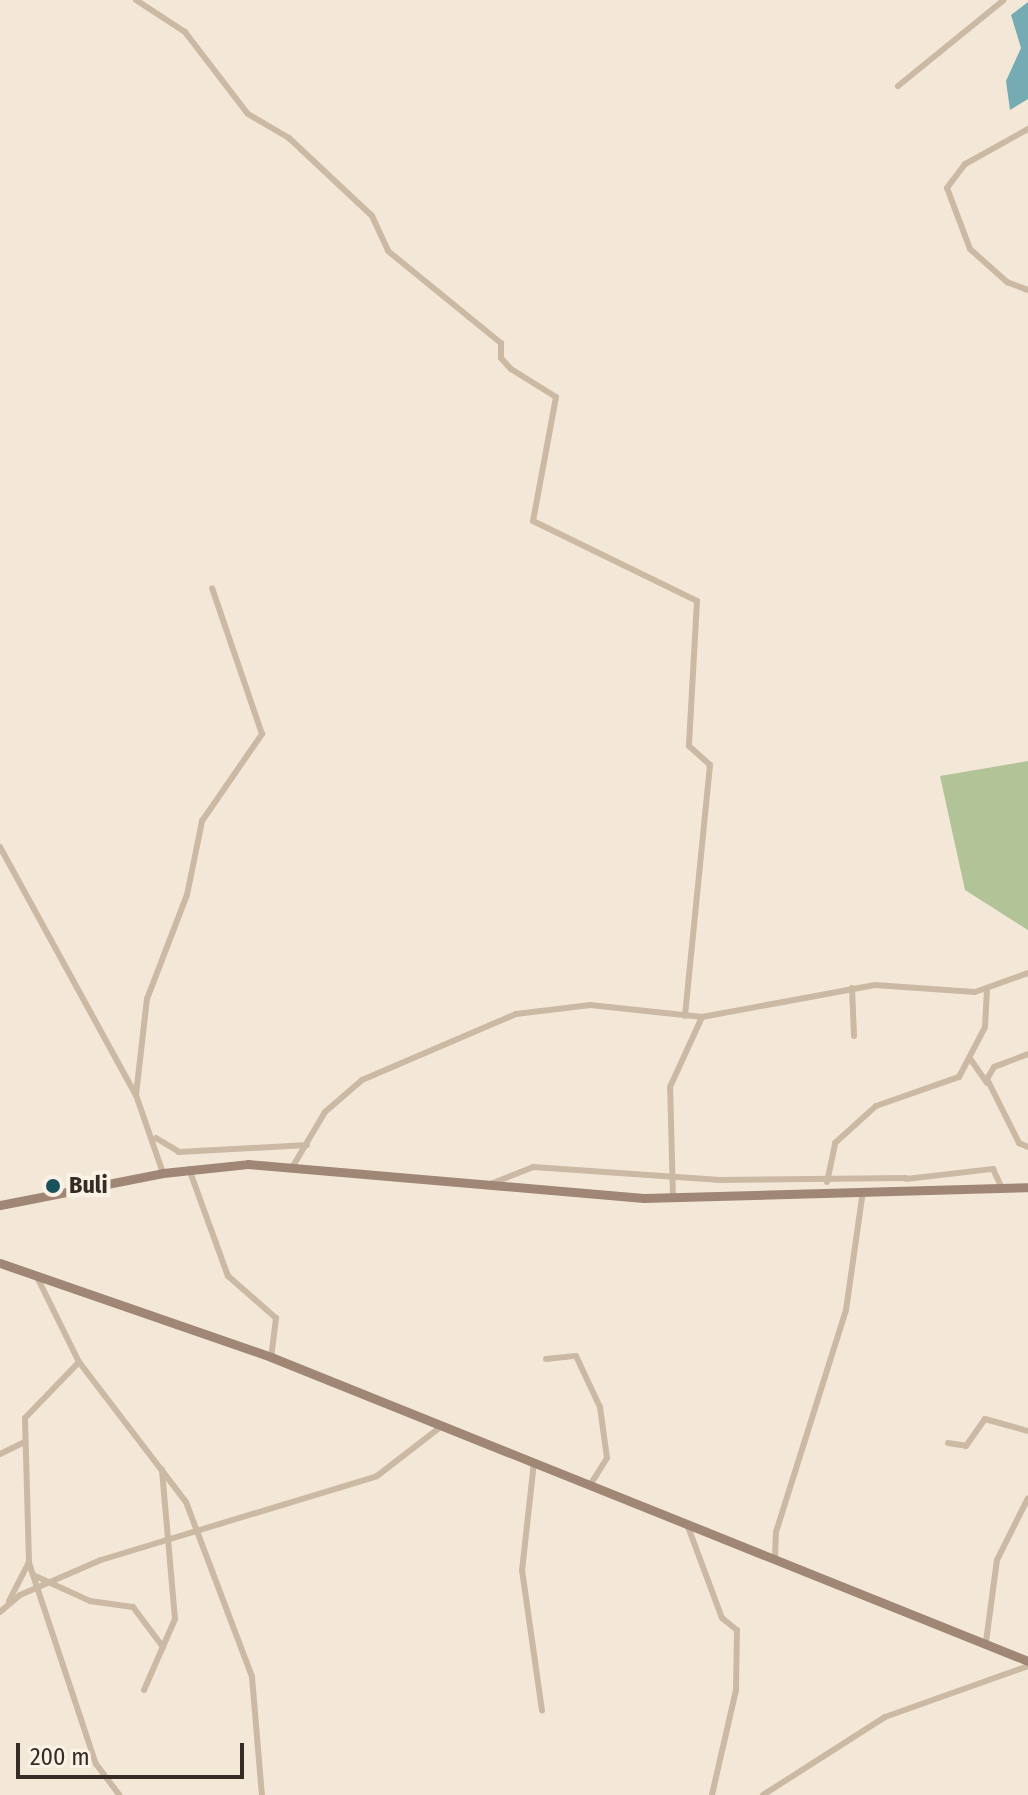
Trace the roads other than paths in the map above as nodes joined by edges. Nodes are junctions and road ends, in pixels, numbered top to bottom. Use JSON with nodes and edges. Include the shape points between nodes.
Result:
{"nodes":[{"id":1,"x":136,"y":0,"type":"edge"},
{"id":2,"x":1004,"y":0,"type":"edge"},
{"id":3,"x":898,"y":86,"type":"dead end"},
{"id":4,"x":1028,"y":129,"type":"edge"},
{"id":5,"x":1028,"y":290,"type":"edge"},
{"id":6,"x":212,"y":588,"type":"dead end"},
{"id":7,"x":0,"y":847,"type":"edge"},
{"id":8,"x":1028,"y":973,"type":"edge"},
{"id":9,"x":852,"y":988,"type":"junction"},
{"id":10,"x":987,"y":989,"type":"junction"},
{"id":11,"x":685,"y":1016,"type":"junction"},
{"id":12,"x":702,"y":1017,"type":"junction"},
{"id":13,"x":854,"y":1036,"type":"dead end"},
{"id":14,"x":1028,"y":1054,"type":"edge"},
{"id":15,"x":971,"y":1060,"type":"junction"},
{"id":16,"x":989,"y":1086,"type":"junction"},
{"id":17,"x":136,"y":1095,"type":"junction"},
{"id":18,"x":155,"y":1137,"type":"junction"},
{"id":19,"x":307,"y":1145,"type":"junction"},
{"id":20,"x":1028,"y":1147,"type":"edge"},
{"id":21,"x":293,"y":1166,"type":"junction"},
{"id":22,"x":189,"y":1169,"type":"junction"},
{"id":23,"x":163,"y":1173,"type":"junction"},
{"id":24,"x":669,"y":1175,"type":"junction"},
{"id":25,"x":906,"y":1178,"type":"junction"},
{"id":26,"x":827,"y":1182,"type":"junction"},
{"id":27,"x":488,"y":1185,"type":"junction"},
{"id":28,"x":1028,"y":1187,"type":"edge"},
{"id":29,"x":1002,"y":1188,"type":"junction"},
{"id":30,"x":907,"y":1194,"type":"junction"},
{"id":31,"x":862,"y":1197,"type":"junction"},
{"id":32,"x":673,"y":1198,"type":"junction"},
{"id":33,"x":0,"y":1205,"type":"edge"},
{"id":34,"x":0,"y":1263,"type":"edge"},
{"id":35,"x":35,"y":1272,"type":"junction"},
{"id":36,"x":271,"y":1357,"type":"junction"},
{"id":37,"x":546,"y":1359,"type":"dead end"},
{"id":38,"x":79,"y":1362,"type":"junction"},
{"id":39,"x":442,"y":1426,"type":"junction"},
{"id":40,"x":1028,"y":1431,"type":"edge"},
{"id":41,"x":25,"y":1442,"type":"junction"},
{"id":42,"x":948,"y":1443,"type":"dead end"},
{"id":43,"x":0,"y":1454,"type":"edge"},
{"id":44,"x":534,"y":1461,"type":"junction"},
{"id":45,"x":161,"y":1467,"type":"junction"},
{"id":46,"x":591,"y":1484,"type":"junction"},
{"id":47,"x":1028,"y":1498,"type":"edge"},
{"id":48,"x":687,"y":1522,"type":"junction"},
{"id":49,"x":198,"y":1532,"type":"junction"},
{"id":50,"x":166,"y":1541,"type":"junction"},
{"id":51,"x":775,"y":1558,"type":"junction"},
{"id":52,"x":29,"y":1562,"type":"junction"},
{"id":53,"x":32,"y":1571,"type":"junction"},
{"id":54,"x":47,"y":1582,"type":"junction"},
{"id":55,"x":36,"y":1587,"type":"junction"},
{"id":56,"x":8,"y":1604,"type":"junction"},
{"id":57,"x":0,"y":1612,"type":"edge"},
{"id":58,"x":986,"y":1642,"type":"junction"},
{"id":59,"x":163,"y":1647,"type":"junction"},
{"id":60,"x":1028,"y":1664,"type":"edge"},
{"id":61,"x":144,"y":1690,"type":"dead end"},
{"id":62,"x":542,"y":1711,"type":"dead end"},
{"id":63,"x":119,"y":1795,"type":"edge"},
{"id":64,"x":262,"y":1795,"type":"edge"},
{"id":65,"x":712,"y":1795,"type":"edge"},
{"id":66,"x":763,"y":1795,"type":"edge"}],
"edges":[{"from":1,"to":11,"type":"street","via":[[185,32],[248,114],[289,138],[372,216],[388,251],[501,343],[501,358],[511,369],[556,397],[533,521],[697,601],[689,746],[710,765]]},
{"from":2,"to":3,"type":"street"},
{"from":4,"to":5,"type":"street","via":[[965,164],[947,188],[970,249],[1007,282]]},
{"from":6,"to":17,"type":"street","via":[[262,734],[202,821],[180,921],[147,999]]},
{"from":7,"to":17,"type":"street"},
{"from":8,"to":10,"type":"street"},
{"from":9,"to":10,"type":"street"},
{"from":9,"to":12,"type":"street"},
{"from":9,"to":13,"type":"street"},
{"from":10,"to":15,"type":"street","via":[[985,1027]]},
{"from":11,"to":12,"type":"street"},
{"from":11,"to":19,"type":"street","via":[[590,1005],[492,1021],[362,1080],[325,1112]]},
{"from":12,"to":24,"type":"street","via":[[670,1087]]},
{"from":14,"to":16,"type":"street","via":[[994,1067]]},
{"from":15,"to":16,"type":"street"},
{"from":15,"to":26,"type":"street","via":[[954,1081],[876,1106],[835,1143]]},
{"from":16,"to":20,"type":"street"},
{"from":17,"to":18,"type":"street"},
{"from":18,"to":19,"type":"street","via":[[179,1152]]},
{"from":18,"to":23,"type":"street"},
{"from":19,"to":21,"type":"street"},
{"from":21,"to":22,"type":"street"},
{"from":21,"to":27,"type":"street"},
{"from":22,"to":23,"type":"street"},
{"from":22,"to":36,"type":"street","via":[[228,1276],[276,1318]]},
{"from":23,"to":33,"type":"street"},
{"from":24,"to":26,"type":"street"},
{"from":24,"to":27,"type":"street","via":[[533,1167]]},
{"from":24,"to":32,"type":"street"},
{"from":25,"to":26,"type":"street"},
{"from":25,"to":29,"type":"street","via":[[993,1169]]},
{"from":25,"to":30,"type":"street"},
{"from":27,"to":32,"type":"street"},
{"from":28,"to":29,"type":"street"},
{"from":29,"to":30,"type":"street"},
{"from":30,"to":31,"type":"street"},
{"from":31,"to":32,"type":"street"},
{"from":31,"to":51,"type":"street","via":[[846,1310],[776,1532]]},
{"from":34,"to":35,"type":"street"},
{"from":35,"to":36,"type":"street"},
{"from":35,"to":38,"type":"street","via":[[43,1302]]},
{"from":36,"to":39,"type":"street"},
{"from":37,"to":46,"type":"street","via":[[576,1356],[600,1407],[607,1458]]},
{"from":38,"to":41,"type":"street","via":[[33,1403],[22,1426]]},
{"from":38,"to":45,"type":"street"},
{"from":39,"to":44,"type":"street"},
{"from":39,"to":49,"type":"street","via":[[377,1476]]},
{"from":40,"to":42,"type":"street","via":[[985,1419],[966,1446]]},
{"from":41,"to":43,"type":"street"},
{"from":41,"to":52,"type":"street"},
{"from":44,"to":46,"type":"street"},
{"from":44,"to":62,"type":"street","via":[[522,1570]]},
{"from":45,"to":49,"type":"street"},
{"from":45,"to":50,"type":"street"},
{"from":46,"to":48,"type":"street"},
{"from":47,"to":58,"type":"street","via":[[997,1560]]},
{"from":48,"to":51,"type":"street"},
{"from":48,"to":65,"type":"street","via":[[722,1618],[737,1630],[736,1690]]},
{"from":49,"to":50,"type":"street"},
{"from":49,"to":64,"type":"street","via":[[252,1677]]},
{"from":50,"to":54,"type":"street"},
{"from":50,"to":59,"type":"street","via":[[176,1605]]},
{"from":51,"to":58,"type":"street"},
{"from":52,"to":53,"type":"street"},
{"from":52,"to":56,"type":"street"},
{"from":53,"to":54,"type":"street"},
{"from":53,"to":55,"type":"street"},
{"from":54,"to":55,"type":"street"},
{"from":54,"to":59,"type":"street","via":[[90,1601],[133,1607]]},
{"from":55,"to":56,"type":"street"},
{"from":55,"to":63,"type":"street","via":[[96,1764]]},
{"from":56,"to":57,"type":"street"},
{"from":58,"to":60,"type":"street"},
{"from":59,"to":61,"type":"street"},
{"from":60,"to":66,"type":"street","via":[[885,1717]]}]}
